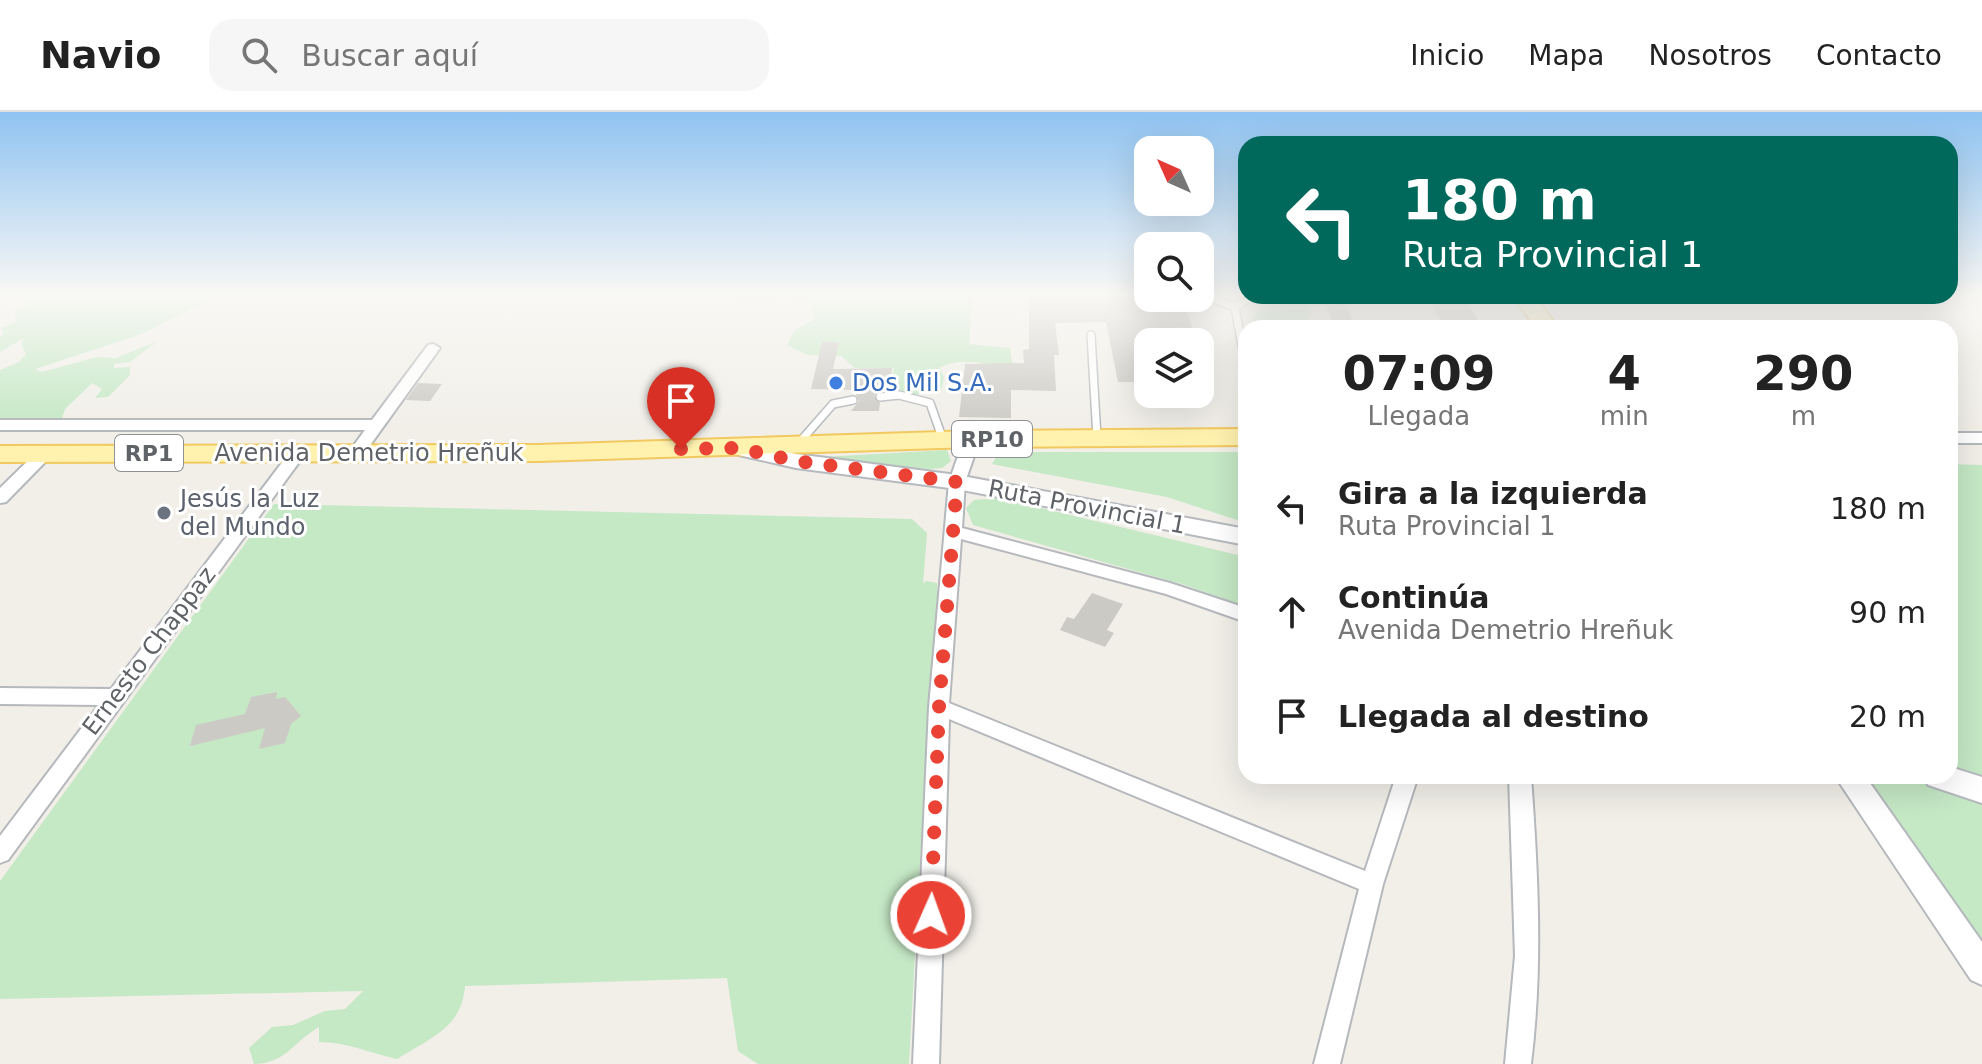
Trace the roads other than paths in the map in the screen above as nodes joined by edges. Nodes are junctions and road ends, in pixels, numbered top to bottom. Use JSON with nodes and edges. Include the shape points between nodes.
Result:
{"nodes":[{"id":1,"x":1091,"y":338,"type":"edge"},
{"id":2,"x":433,"y":348,"type":"dead end"},
{"id":3,"x":880,"y":397,"type":"dead end"},
{"id":4,"x":853,"y":400,"type":"dead end"},
{"id":5,"x":0,"y":425,"type":"edge"},
{"id":6,"x":377,"y":425,"type":"junction"},
{"id":7,"x":1238,"y":437,"type":"edge"},
{"id":8,"x":1097,"y":438,"type":"junction"},
{"id":9,"x":1958,"y":438,"type":"edge"},
{"id":10,"x":1982,"y":438,"type":"edge"},
{"id":11,"x":972,"y":439,"type":"junction"},
{"id":12,"x":943,"y":440,"type":"junction"},
{"id":13,"x":797,"y":445,"type":"junction"},
{"id":14,"x":738,"y":448,"type":"junction"},
{"id":15,"x":299,"y":451,"type":"junction"},
{"id":16,"x":357,"y":452,"type":"junction"},
{"id":17,"x":0,"y":454,"type":"edge"},
{"id":18,"x":44,"y":454,"type":"junction"},
{"id":19,"x":957,"y":482,"type":"junction"},
{"id":20,"x":0,"y":498,"type":"edge"},
{"id":21,"x":953,"y":531,"type":"junction"},
{"id":22,"x":1238,"y":535,"type":"edge"},
{"id":23,"x":1238,"y":612,"type":"edge"},
{"id":24,"x":0,"y":696,"type":"edge"},
{"id":25,"x":113,"y":697,"type":"junction"},
{"id":26,"x":939,"y":707,"type":"junction"},
{"id":27,"x":1958,"y":782,"type":"edge"},
{"id":28,"x":1404,"y":784,"type":"edge"},
{"id":29,"x":1521,"y":784,"type":"edge"},
{"id":30,"x":1855,"y":784,"type":"edge"},
{"id":31,"x":1982,"y":790,"type":"edge"},
{"id":32,"x":0,"y":853,"type":"edge"},
{"id":33,"x":1372,"y":884,"type":"junction"},
{"id":34,"x":1982,"y":969,"type":"edge"},
{"id":35,"x":926,"y":1064,"type":"edge"},
{"id":36,"x":1327,"y":1064,"type":"edge"},
{"id":37,"x":1518,"y":1064,"type":"edge"}],
"edges":[{"from":1,"to":8,"type":"lane"},
{"from":2,"to":6,"type":"street"},
{"from":3,"to":12,"type":"lane","via":[[899,395],[930,403]]},
{"from":4,"to":13,"type":"lane","via":[[833,404]]},
{"from":5,"to":6,"type":"street"},
{"from":6,"to":16,"type":"street"},
{"from":7,"to":8,"type":"main road","number":"RP10"},
{"from":8,"to":11,"type":"main road","number":"RP10"},
{"from":9,"to":10,"type":"street"},
{"from":11,"to":12,"type":"main road","number":"RP10"},
{"from":11,"to":19,"type":"street"},
{"from":12,"to":13,"type":"main road","number":"RP10"},
{"from":13,"to":14,"type":"main road","number":"RP10"},
{"from":14,"to":16,"type":"main road","name":"Avenida Demetrio Hreñuk","number":"RP1"},
{"from":14,"to":19,"type":"main road","name":"Ruta Provincial 1","number":"RP1"},
{"from":15,"to":16,"type":"main road","name":"Avenida Demetrio Hreñuk","number":"RP1"},
{"from":15,"to":18,"type":"main road","name":"Avenida Demetrio Hreñuk","number":"RP1"},
{"from":15,"to":25,"type":"street","name":"Ernesto Chappaz"},
{"from":17,"to":18,"type":"main road","name":"Avenida Demetrio Hreñuk","number":"RP1"},
{"from":18,"to":20,"type":"street"},
{"from":19,"to":21,"type":"street"},
{"from":19,"to":22,"type":"main road","name":"Ruta Provincial 1","number":"RP1"},
{"from":21,"to":23,"type":"street"},
{"from":21,"to":26,"type":"street"},
{"from":24,"to":25,"type":"street"},
{"from":25,"to":32,"type":"street","name":"Ernesto Chappaz"},
{"from":26,"to":33,"type":"street"},
{"from":26,"to":35,"type":"street"},
{"from":27,"to":31,"type":"main road"},
{"from":28,"to":33,"type":"street"},
{"from":29,"to":37,"type":"street","via":[[1526,1009]]},
{"from":30,"to":34,"type":"street"},
{"from":33,"to":36,"type":"street"}]}
